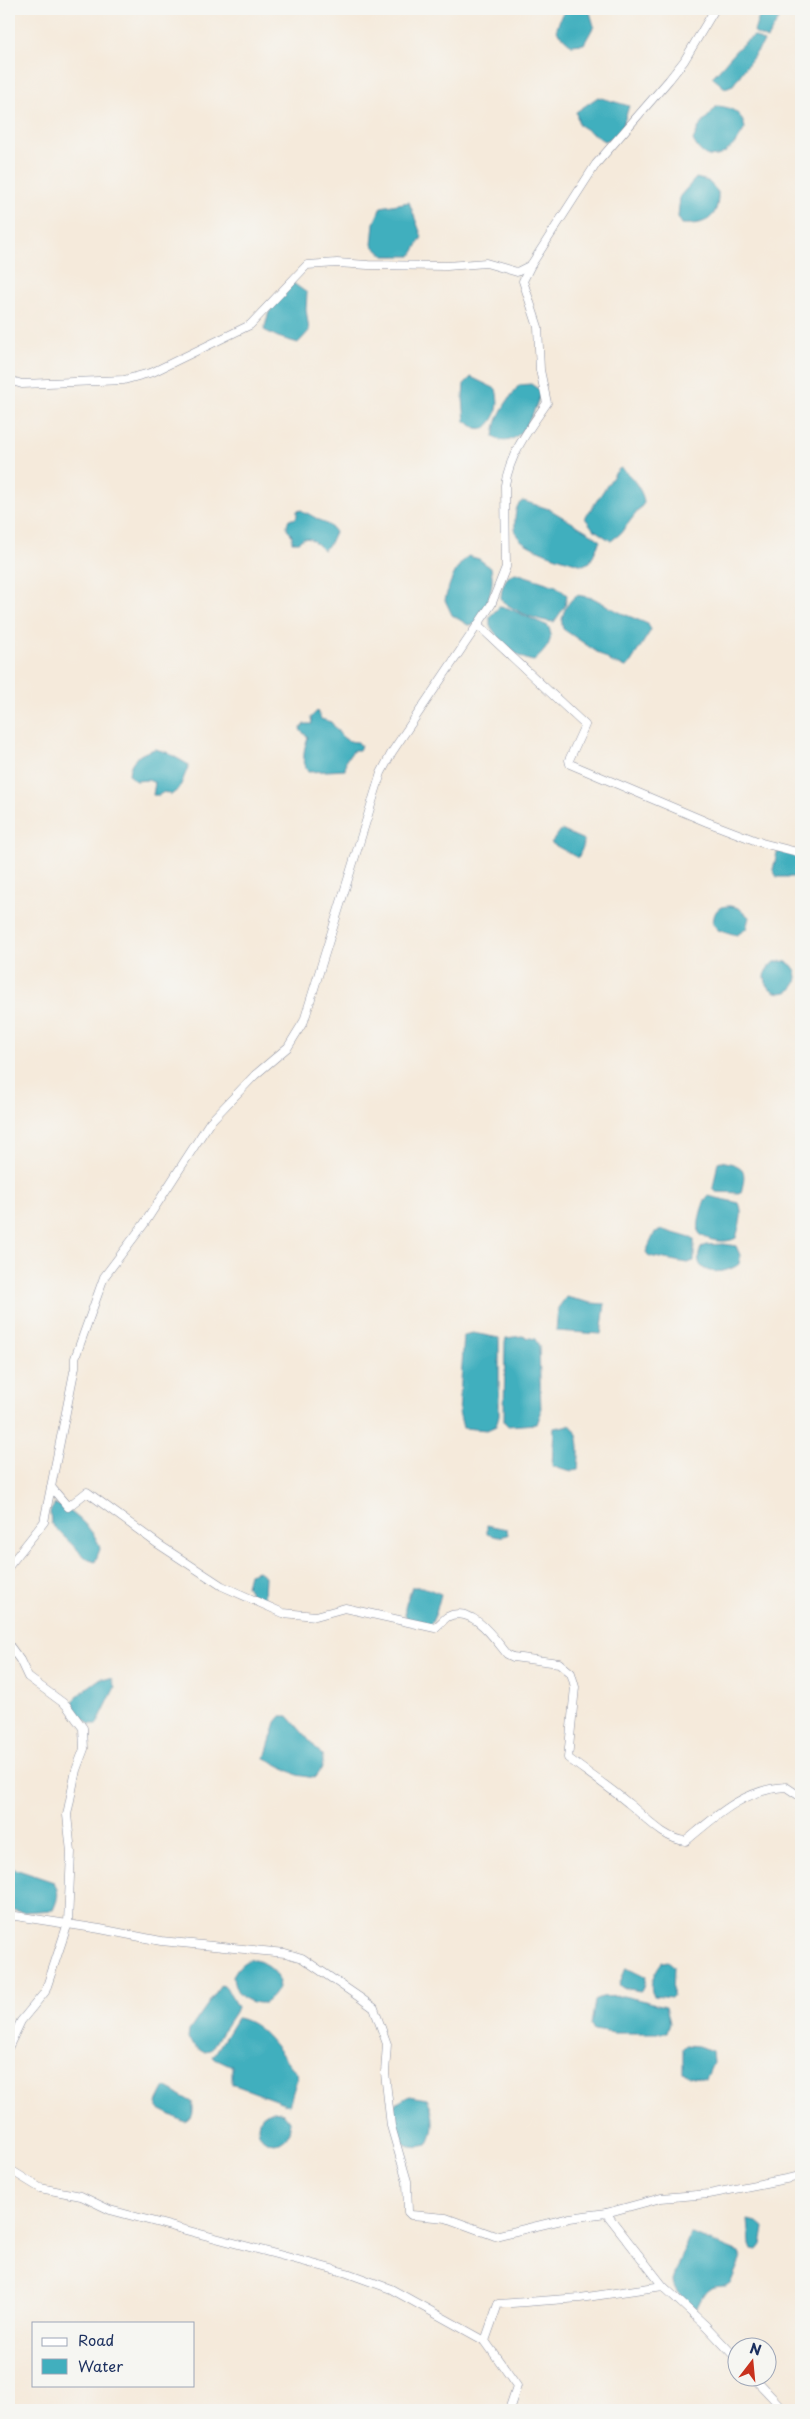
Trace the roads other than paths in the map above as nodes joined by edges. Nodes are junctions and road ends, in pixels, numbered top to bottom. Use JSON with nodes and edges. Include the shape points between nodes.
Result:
{"nodes":[{"id":1,"x":715,"y":9,"type":"edge"},
{"id":2,"x":531,"y":265,"type":"junction"},
{"id":3,"x":9,"y":380,"type":"edge"},
{"id":4,"x":478,"y":625,"type":"junction"},
{"id":5,"x":801,"y":853,"type":"edge"},
{"id":6,"x":51,"y":1488,"type":"junction"},
{"id":7,"x":9,"y":1566,"type":"edge"},
{"id":8,"x":9,"y":1646,"type":"edge"},
{"id":9,"x":801,"y":1797,"type":"edge"},
{"id":10,"x":9,"y":1915,"type":"edge"},
{"id":11,"x":68,"y":1924,"type":"junction"},
{"id":12,"x":9,"y":2046,"type":"edge"},
{"id":13,"x":9,"y":2169,"type":"edge"},
{"id":14,"x":801,"y":2176,"type":"edge"},
{"id":15,"x":606,"y":2213,"type":"junction"},
{"id":16,"x":663,"y":2286,"type":"junction"},
{"id":17,"x":485,"y":2340,"type":"junction"},
{"id":18,"x":728,"y":2349,"type":"edge"},
{"id":19,"x":761,"y":2386,"type":"edge"},
{"id":20,"x":509,"y":2410,"type":"edge"},
{"id":21,"x":784,"y":2410,"type":"edge"}],
"edges":[{"from":1,"to":2,"type":"street","via":[[684,61],[596,164]]},
{"from":2,"to":3,"type":"street","via":[[517,272],[486,263],[447,266],[307,265],[250,325],[153,372],[124,380],[22,384]]},
{"from":2,"to":4,"type":"street","via":[[523,281],[538,327],[540,370],[547,403],[510,462],[505,485],[506,567],[491,605]]},
{"from":4,"to":5,"type":"street","via":[[585,725],[572,749],[570,764],[762,843]]},
{"from":4,"to":6,"type":"street","via":[[381,773],[304,1021],[288,1047],[210,1122],[144,1224],[104,1277],[75,1358]]},
{"from":6,"to":7,"type":"street","via":[[44,1522]]},
{"from":6,"to":9,"type":"street","via":[[68,1507],[87,1492],[222,1586],[283,1613],[316,1616],[345,1608],[435,1628],[447,1617],[468,1615],[513,1657],[559,1663],[571,1673],[575,1687],[568,1758],[676,1840],[686,1841],[724,1809],[752,1794],[786,1787]]},
{"from":8,"to":11,"type":"street","via":[[28,1676],[66,1705],[83,1728],[84,1749],[76,1770],[67,1815],[71,1852]]},
{"from":10,"to":11,"type":"street"},
{"from":11,"to":12,"type":"street","via":[[44,1992],[21,2021]]},
{"from":11,"to":15,"type":"street","via":[[161,1941],[274,1951],[302,1958],[374,2008],[387,2044],[385,2073],[391,2126],[407,2181],[408,2212],[411,2215],[446,2218],[495,2236]]},
{"from":13,"to":17,"type":"street","via":[[40,2188],[81,2196],[110,2210],[391,2289]]},
{"from":14,"to":15,"type":"street","via":[[709,2194],[661,2198]]},
{"from":15,"to":16,"type":"street"},
{"from":16,"to":17,"type":"street","via":[[580,2298],[498,2304]]},
{"from":16,"to":18,"type":"street"},
{"from":17,"to":20,"type":"street","via":[[517,2386]]},
{"from":19,"to":21,"type":"street"}]}
